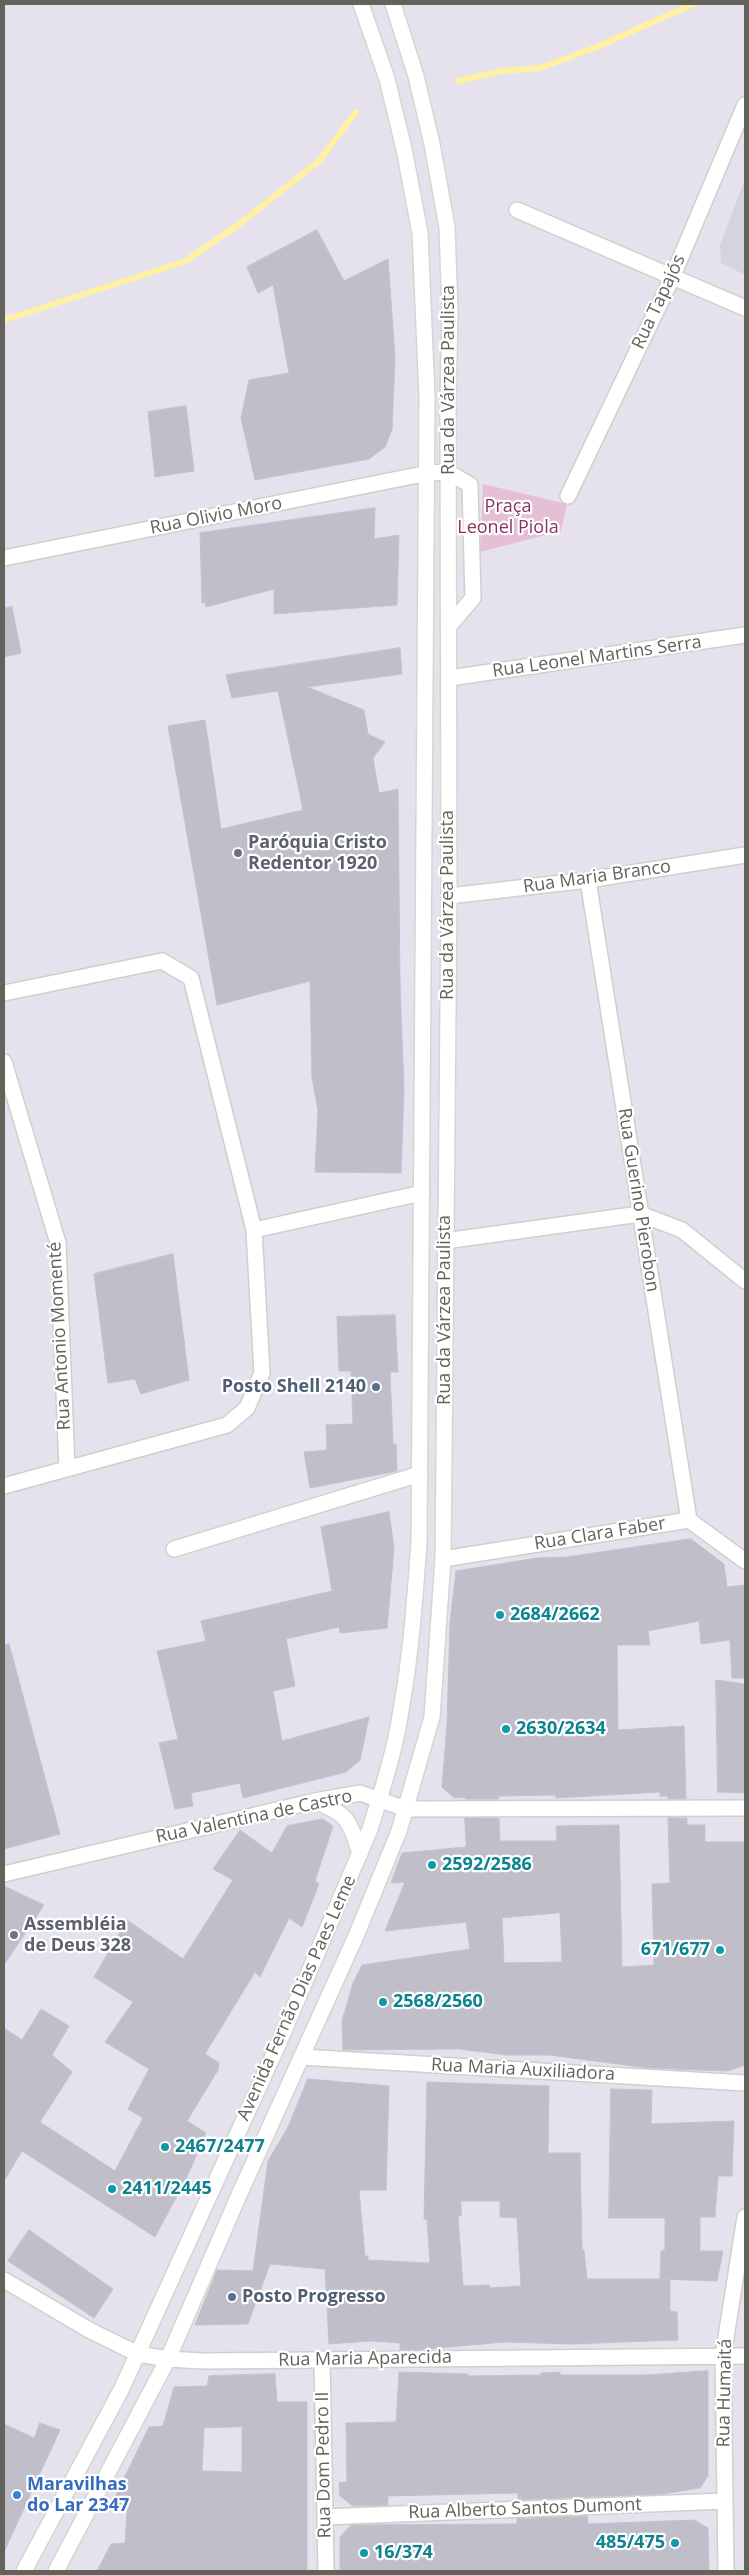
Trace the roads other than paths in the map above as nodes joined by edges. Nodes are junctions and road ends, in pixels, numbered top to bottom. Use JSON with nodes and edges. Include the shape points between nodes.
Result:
{"nodes":[{"id":1,"x":361,"y":4,"type":"edge"},
{"id":2,"x":393,"y":4,"type":"edge"},
{"id":3,"x":745,"y":106,"type":"edge"},
{"id":4,"x":517,"y":210,"type":"dead end"},
{"id":5,"x":672,"y":278,"type":"junction"},
{"id":6,"x":745,"y":308,"type":"edge"},
{"id":7,"x":448,"y":472,"type":"junction"},
{"id":8,"x":428,"y":473,"type":"junction"},
{"id":9,"x":568,"y":496,"type":"dead end"},
{"id":10,"x":4,"y":558,"type":"edge"},
{"id":11,"x":449,"y":626,"type":"junction"},
{"id":12,"x":745,"y":635,"type":"edge"},
{"id":13,"x":449,"y":678,"type":"junction"},
{"id":14,"x":745,"y":855,"type":"edge"},
{"id":15,"x":588,"y":880,"type":"junction"},
{"id":16,"x":449,"y":896,"type":"junction"},
{"id":17,"x":4,"y":993,"type":"edge"},
{"id":18,"x":4,"y":1062,"type":"edge"},
{"id":19,"x":422,"y":1193,"type":"junction"},
{"id":20,"x":640,"y":1214,"type":"junction"},
{"id":21,"x":254,"y":1230,"type":"junction"},
{"id":22,"x":445,"y":1241,"type":"junction"},
{"id":23,"x":745,"y":1281,"type":"edge"},
{"id":24,"x":67,"y":1469,"type":"junction"},
{"id":25,"x":420,"y":1474,"type":"junction"},
{"id":26,"x":4,"y":1486,"type":"edge"},
{"id":27,"x":689,"y":1520,"type":"junction"},
{"id":28,"x":174,"y":1548,"type":"dead end"},
{"id":29,"x":443,"y":1559,"type":"junction"},
{"id":30,"x":745,"y":1561,"type":"edge"},
{"id":31,"x":380,"y":1800,"type":"junction"},
{"id":32,"x":315,"y":1801,"type":"junction"},
{"id":33,"x":745,"y":1808,"type":"edge"},
{"id":34,"x":406,"y":1809,"type":"junction"},
{"id":35,"x":360,"y":1854,"type":"junction"},
{"id":36,"x":4,"y":1874,"type":"edge"},
{"id":37,"x":301,"y":2058,"type":"junction"},
{"id":38,"x":745,"y":2083,"type":"edge"},
{"id":39,"x":745,"y":2217,"type":"edge"},
{"id":40,"x":4,"y":2280,"type":"edge"},
{"id":41,"x":138,"y":2354,"type":"junction"},
{"id":42,"x":723,"y":2356,"type":"junction"},
{"id":43,"x":745,"y":2356,"type":"edge"},
{"id":44,"x":168,"y":2359,"type":"junction"},
{"id":45,"x":322,"y":2359,"type":"junction"},
{"id":46,"x":724,"y":2500,"type":"junction"},
{"id":47,"x":325,"y":2517,"type":"junction"},
{"id":48,"x":24,"y":2571,"type":"edge"},
{"id":49,"x":56,"y":2571,"type":"edge"},
{"id":50,"x":326,"y":2571,"type":"edge"},
{"id":51,"x":726,"y":2571,"type":"edge"}],
"edges":[{"from":1,"to":8,"type":"street","name":"Rua da Várzea Paulista","via":[[387,79],[420,233]]},
{"from":2,"to":7,"type":"street","name":"Rua da Várzea Paulista","via":[[416,76],[447,227],[450,313]]},
{"from":3,"to":5,"type":"street","name":"Rua Tapajós"},
{"from":4,"to":5,"type":"street"},
{"from":5,"to":6,"type":"street"},
{"from":5,"to":9,"type":"street","name":"Rua Tapajós"},
{"from":7,"to":8,"type":"street","name":"Rua Olivio Moro"},
{"from":7,"to":11,"type":"street","name":"Rua da Várzea Paulista"},
{"from":7,"to":11,"type":"street","via":[[470,485],[473,561],[473,598]]},
{"from":8,"to":10,"type":"street","name":"Rua Olivio Moro"},
{"from":8,"to":19,"type":"street","name":"Rua da Várzea Paulista"},
{"from":11,"to":13,"type":"street","name":"Rua da Várzea Paulista"},
{"from":12,"to":13,"type":"street","name":"Rua Leonel Martins Serra"},
{"from":13,"to":16,"type":"street","name":"Rua da Várzea Paulista"},
{"from":14,"to":15,"type":"street","name":"Rua Maria Branco"},
{"from":15,"to":16,"type":"street","name":"Rua Maria Branco"},
{"from":15,"to":20,"type":"street","name":"Rua Guerino Pierobon"},
{"from":16,"to":22,"type":"street","name":"Rua da Várzea Paulista"},
{"from":17,"to":21,"type":"street","via":[[162,961],[191,978]]},
{"from":18,"to":24,"type":"street","name":"Rua Antonio Momenté","via":[[58,1243]]},
{"from":19,"to":21,"type":"street"},
{"from":19,"to":25,"type":"street","name":"Rua da Várzea Paulista"},
{"from":20,"to":22,"type":"street"},
{"from":20,"to":23,"type":"street","via":[[682,1230]]},
{"from":20,"to":27,"type":"street","name":"Rua Guerino Pierobon"},
{"from":21,"to":24,"type":"street","via":[[262,1373],[247,1408],[227,1425]]},
{"from":22,"to":29,"type":"street","name":"Rua da Várzea Paulista"},
{"from":24,"to":26,"type":"street"},
{"from":25,"to":28,"type":"street"},
{"from":25,"to":31,"type":"street","name":"Rua da Várzea Paulista","via":[[415,1606],[401,1712]]},
{"from":27,"to":29,"type":"street","name":"Rua Clara Faber"},
{"from":27,"to":30,"type":"street","name":"Rua Clara Faber"},
{"from":29,"to":34,"type":"street","name":"Rua da Várzea Paulista","via":[[432,1716]]},
{"from":31,"to":32,"type":"street","name":"Rua Valentina de Castro","via":[[360,1793]]},
{"from":31,"to":34,"type":"street","name":"Rua Valentina de Castro"},
{"from":31,"to":35,"type":"street","name":"Avenida Fernão Dias Paes Leme"},
{"from":32,"to":35,"type":"street","via":[[338,1810],[347,1819]]},
{"from":32,"to":36,"type":"street","name":"Rua Valentina de Castro"},
{"from":33,"to":34,"type":"street","name":"Rua Valentina de Castro"},
{"from":34,"to":37,"type":"street","name":"Avenida Fernão Dias Paes Leme","via":[[376,1888]]},
{"from":35,"to":41,"type":"street","name":"Avenida Fernão Dias Paes Leme"},
{"from":37,"to":38,"type":"street","name":"Rua Maria Auxiliadora"},
{"from":37,"to":44,"type":"street","name":"Avenida Fernão Dias Paes Leme"},
{"from":39,"to":42,"type":"street","name":"Rua Humaitá"},
{"from":40,"to":41,"type":"street","name":"Rua Maria Aparecida","via":[[91,2331]]},
{"from":41,"to":44,"type":"street","name":"Rua Maria Aparecida"},
{"from":41,"to":48,"type":"street","name":"Avenida Fernão Dias Paes Leme"},
{"from":42,"to":43,"type":"street","name":"Rua Maria Aparecida"},
{"from":42,"to":45,"type":"street","name":"Rua Maria Aparecida"},
{"from":42,"to":46,"type":"street","name":"Rua Humaitá"},
{"from":44,"to":45,"type":"street","name":"Rua Maria Aparecida"},
{"from":44,"to":49,"type":"street","name":"Avenida Fernão Dias Paes Leme"},
{"from":45,"to":47,"type":"street","name":"Rua Dom Pedro II"},
{"from":46,"to":47,"type":"street","name":"Rua Alberto Santos Dumont"},
{"from":46,"to":51,"type":"street","name":"Rua Humaitá"},
{"from":47,"to":50,"type":"street","name":"Rua Dom Pedro II"}]}
